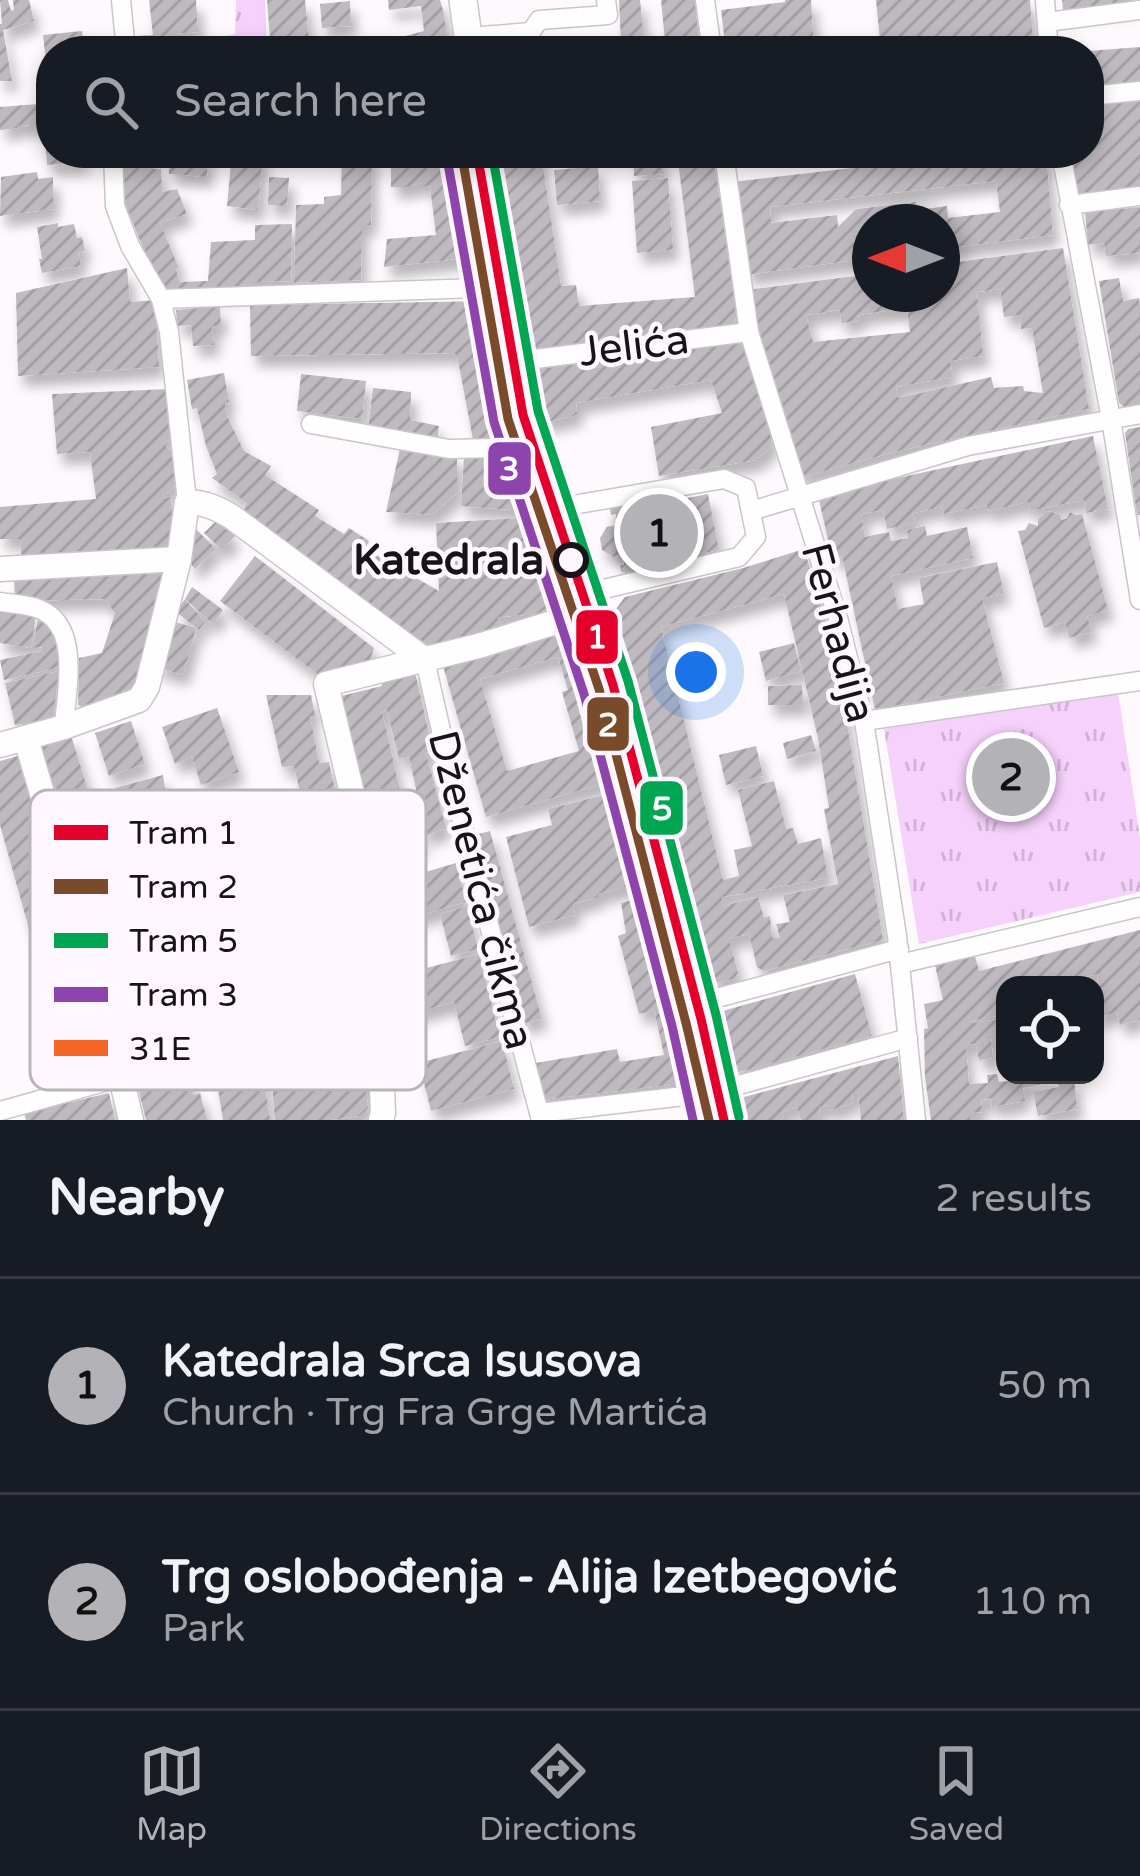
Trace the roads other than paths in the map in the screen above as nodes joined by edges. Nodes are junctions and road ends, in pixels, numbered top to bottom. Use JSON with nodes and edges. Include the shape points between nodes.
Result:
{"nodes":[{"id":1,"x":121,"y":0,"type":"edge"},
{"id":2,"x":463,"y":0,"type":"edge"},
{"id":3,"x":607,"y":0,"type":"edge"},
{"id":4,"x":705,"y":0,"type":"edge"},
{"id":5,"x":1045,"y":0,"type":"edge"},
{"id":6,"x":1140,"y":10,"type":"edge"},
{"id":7,"x":1047,"y":22,"type":"junction"},
{"id":8,"x":125,"y":36,"type":"edge"},
{"id":9,"x":468,"y":36,"type":"edge"},
{"id":10,"x":510,"y":36,"type":"edge"},
{"id":11,"x":710,"y":36,"type":"edge"},
{"id":12,"x":1048,"y":36,"type":"edge"},
{"id":13,"x":1140,"y":91,"type":"edge"},
{"id":14,"x":1104,"y":95,"type":"edge"},
{"id":15,"x":114,"y":168,"type":"edge"},
{"id":16,"x":486,"y":168,"type":"edge"},
{"id":17,"x":726,"y":168,"type":"edge"},
{"id":18,"x":1063,"y":168,"type":"edge"},
{"id":19,"x":1140,"y":196,"type":"edge"},
{"id":20,"x":1069,"y":205,"type":"junction"},
{"id":21,"x":506,"y":287,"type":"junction"},
{"id":22,"x":161,"y":299,"type":"junction"},
{"id":23,"x":749,"y":332,"type":"junction"},
{"id":24,"x":519,"y":361,"type":"junction"},
{"id":25,"x":1140,"y":414,"type":"edge"},
{"id":26,"x":1111,"y":419,"type":"junction"},
{"id":27,"x":311,"y":424,"type":"dead end"},
{"id":28,"x":540,"y":447,"type":"junction"},
{"id":29,"x":800,"y":494,"type":"junction"},
{"id":30,"x":187,"y":502,"type":"junction"},
{"id":31,"x":561,"y":507,"type":"junction"},
{"id":32,"x":751,"y":511,"type":"junction"},
{"id":33,"x":179,"y":559,"type":"junction"},
{"id":34,"x":0,"y":569,"type":"edge"},
{"id":35,"x":594,"y":600,"type":"junction"},
{"id":36,"x":1140,"y":600,"type":"edge"},
{"id":37,"x":0,"y":602,"type":"edge"},
{"id":38,"x":425,"y":660,"type":"junction"},
{"id":39,"x":1140,"y":681,"type":"edge"},
{"id":40,"x":864,"y":721,"type":"junction"},
{"id":41,"x":64,"y":727,"type":"junction"},
{"id":42,"x":26,"y":739,"type":"junction"},
{"id":43,"x":0,"y":745,"type":"edge"},
{"id":44,"x":41,"y":790,"type":"edge"},
{"id":45,"x":351,"y":790,"type":"edge"},
{"id":46,"x":1140,"y":907,"type":"edge"},
{"id":47,"x":900,"y":957,"type":"junction"},
{"id":48,"x":702,"y":1002,"type":"junction"},
{"id":49,"x":908,"y":1038,"type":"junction"},
{"id":50,"x":77,"y":1090,"type":"edge"},
{"id":51,"x":124,"y":1090,"type":"edge"},
{"id":52,"x":383,"y":1090,"type":"edge"},
{"id":53,"x":723,"y":1090,"type":"junction"},
{"id":54,"x":0,"y":1112,"type":"edge"},
{"id":55,"x":540,"y":1116,"type":"edge"},
{"id":56,"x":130,"y":1120,"type":"edge"},
{"id":57,"x":381,"y":1120,"type":"edge"},
{"id":58,"x":730,"y":1120,"type":"edge"},
{"id":59,"x":916,"y":1120,"type":"edge"}],
"edges":[{"from":1,"to":8,"type":"street"},
{"from":2,"to":9,"type":"main road"},
{"from":3,"to":10,"type":"street","via":[[608,15],[538,20],[531,32]]},
{"from":4,"to":11,"type":"street"},
{"from":5,"to":7,"type":"street"},
{"from":6,"to":7,"type":"street"},
{"from":7,"to":12,"type":"street"},
{"from":13,"to":14,"type":"street"},
{"from":15,"to":22,"type":"street","via":[[115,206]]},
{"from":16,"to":21,"type":"main road"},
{"from":17,"to":23,"type":"street","name":"Ferhadija"},
{"from":18,"to":20,"type":"street"},
{"from":19,"to":20,"type":"street"},
{"from":20,"to":26,"type":"street"},
{"from":21,"to":22,"type":"street"},
{"from":21,"to":24,"type":"main road"},
{"from":22,"to":30,"type":"street"},
{"from":23,"to":24,"type":"street","name":"Jelića"},
{"from":23,"to":29,"type":"street","name":"Ferhadija"},
{"from":24,"to":28,"type":"main road"},
{"from":25,"to":26,"type":"street"},
{"from":26,"to":29,"type":"street","via":[[968,446]]},
{"from":26,"to":36,"type":"street"},
{"from":27,"to":28,"type":"street","via":[[449,449]]},
{"from":28,"to":31,"type":"main road"},
{"from":29,"to":32,"type":"street"},
{"from":29,"to":40,"type":"street","name":"Ferhadija"},
{"from":30,"to":33,"type":"street"},
{"from":30,"to":38,"type":"street","via":[[232,517]]},
{"from":31,"to":32,"type":"street","via":[[724,479],[746,488]]},
{"from":31,"to":35,"type":"main road"},
{"from":32,"to":35,"type":"street","via":[[756,537],[739,557]]},
{"from":33,"to":34,"type":"street"},
{"from":33,"to":41,"type":"street","via":[[139,700]]},
{"from":35,"to":38,"type":"street"},
{"from":35,"to":48,"type":"main road"},
{"from":37,"to":41,"type":"street","via":[[40,609],[66,639]]},
{"from":38,"to":45,"type":"street","via":[[326,684]]},
{"from":38,"to":55,"type":"street","name":"Dženetića čikma"},
{"from":39,"to":40,"type":"street"},
{"from":40,"to":47,"type":"street","name":"Ferhadija"},
{"from":41,"to":42,"type":"street"},
{"from":42,"to":43,"type":"street"},
{"from":42,"to":44,"type":"street"},
{"from":46,"to":47,"type":"street"},
{"from":47,"to":48,"type":"street"},
{"from":47,"to":49,"type":"street","name":"Ferhadija"},
{"from":48,"to":53,"type":"main road"},
{"from":49,"to":53,"type":"street"},
{"from":49,"to":59,"type":"street","name":"Ferhadija"},
{"from":50,"to":54,"type":"street"},
{"from":51,"to":56,"type":"street"},
{"from":52,"to":57,"type":"street"},
{"from":53,"to":55,"type":"street"},
{"from":53,"to":58,"type":"main road"}]}
